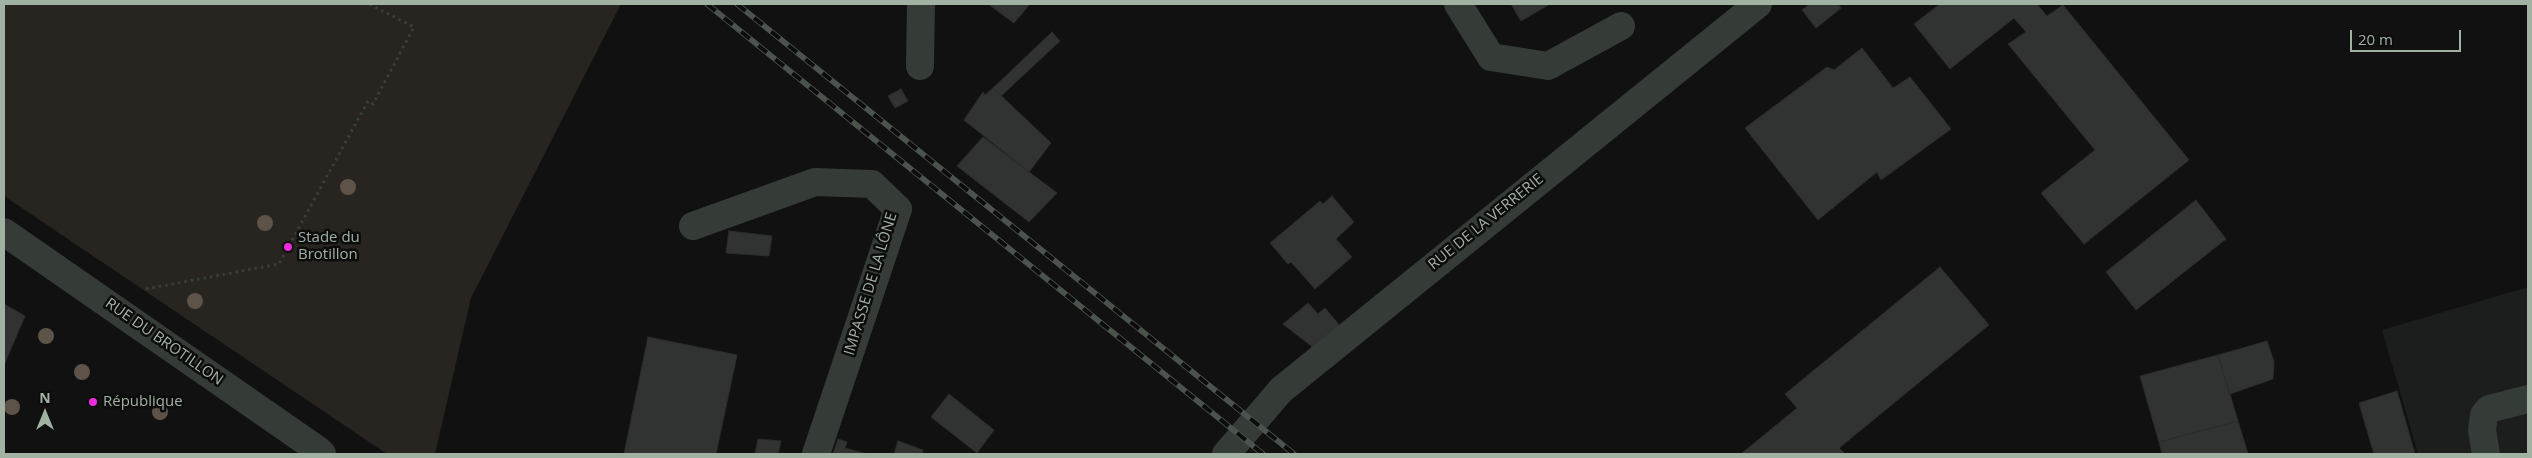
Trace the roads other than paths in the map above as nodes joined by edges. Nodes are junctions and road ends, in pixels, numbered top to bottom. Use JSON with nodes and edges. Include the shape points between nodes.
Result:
{"nodes":[{"id":1,"x":921,"y":4,"type":"edge"},
{"id":2,"x":1458,"y":4,"type":"edge"},
{"id":3,"x":1758,"y":4,"type":"edge"},
{"id":4,"x":1621,"y":26,"type":"dead end"},
{"id":5,"x":920,"y":66,"type":"dead end"},
{"id":6,"x":693,"y":226,"type":"dead end"},
{"id":7,"x":4,"y":232,"type":"edge"},
{"id":8,"x":2528,"y":399,"type":"edge"},
{"id":9,"x":322,"y":454,"type":"edge"},
{"id":10,"x":816,"y":454,"type":"edge"},
{"id":11,"x":1226,"y":454,"type":"edge"},
{"id":12,"x":2486,"y":454,"type":"edge"}],
"edges":[{"from":1,"to":5,"type":"street"},
{"from":2,"to":4,"type":"street","via":[[1491,57],[1548,66]]},
{"from":3,"to":11,"type":"street","name":"RUE DE LA VERRERIE","via":[[1281,390]]},
{"from":6,"to":10,"type":"street","name":"IMPASSE DE LA LÔNE","via":[[815,182],[872,184],[898,209]]},
{"from":7,"to":9,"type":"street","name":"RUE DU BROTILLON"},
{"from":8,"to":12,"type":"street","via":[[2489,409],[2484,415],[2482,439]]}]}
